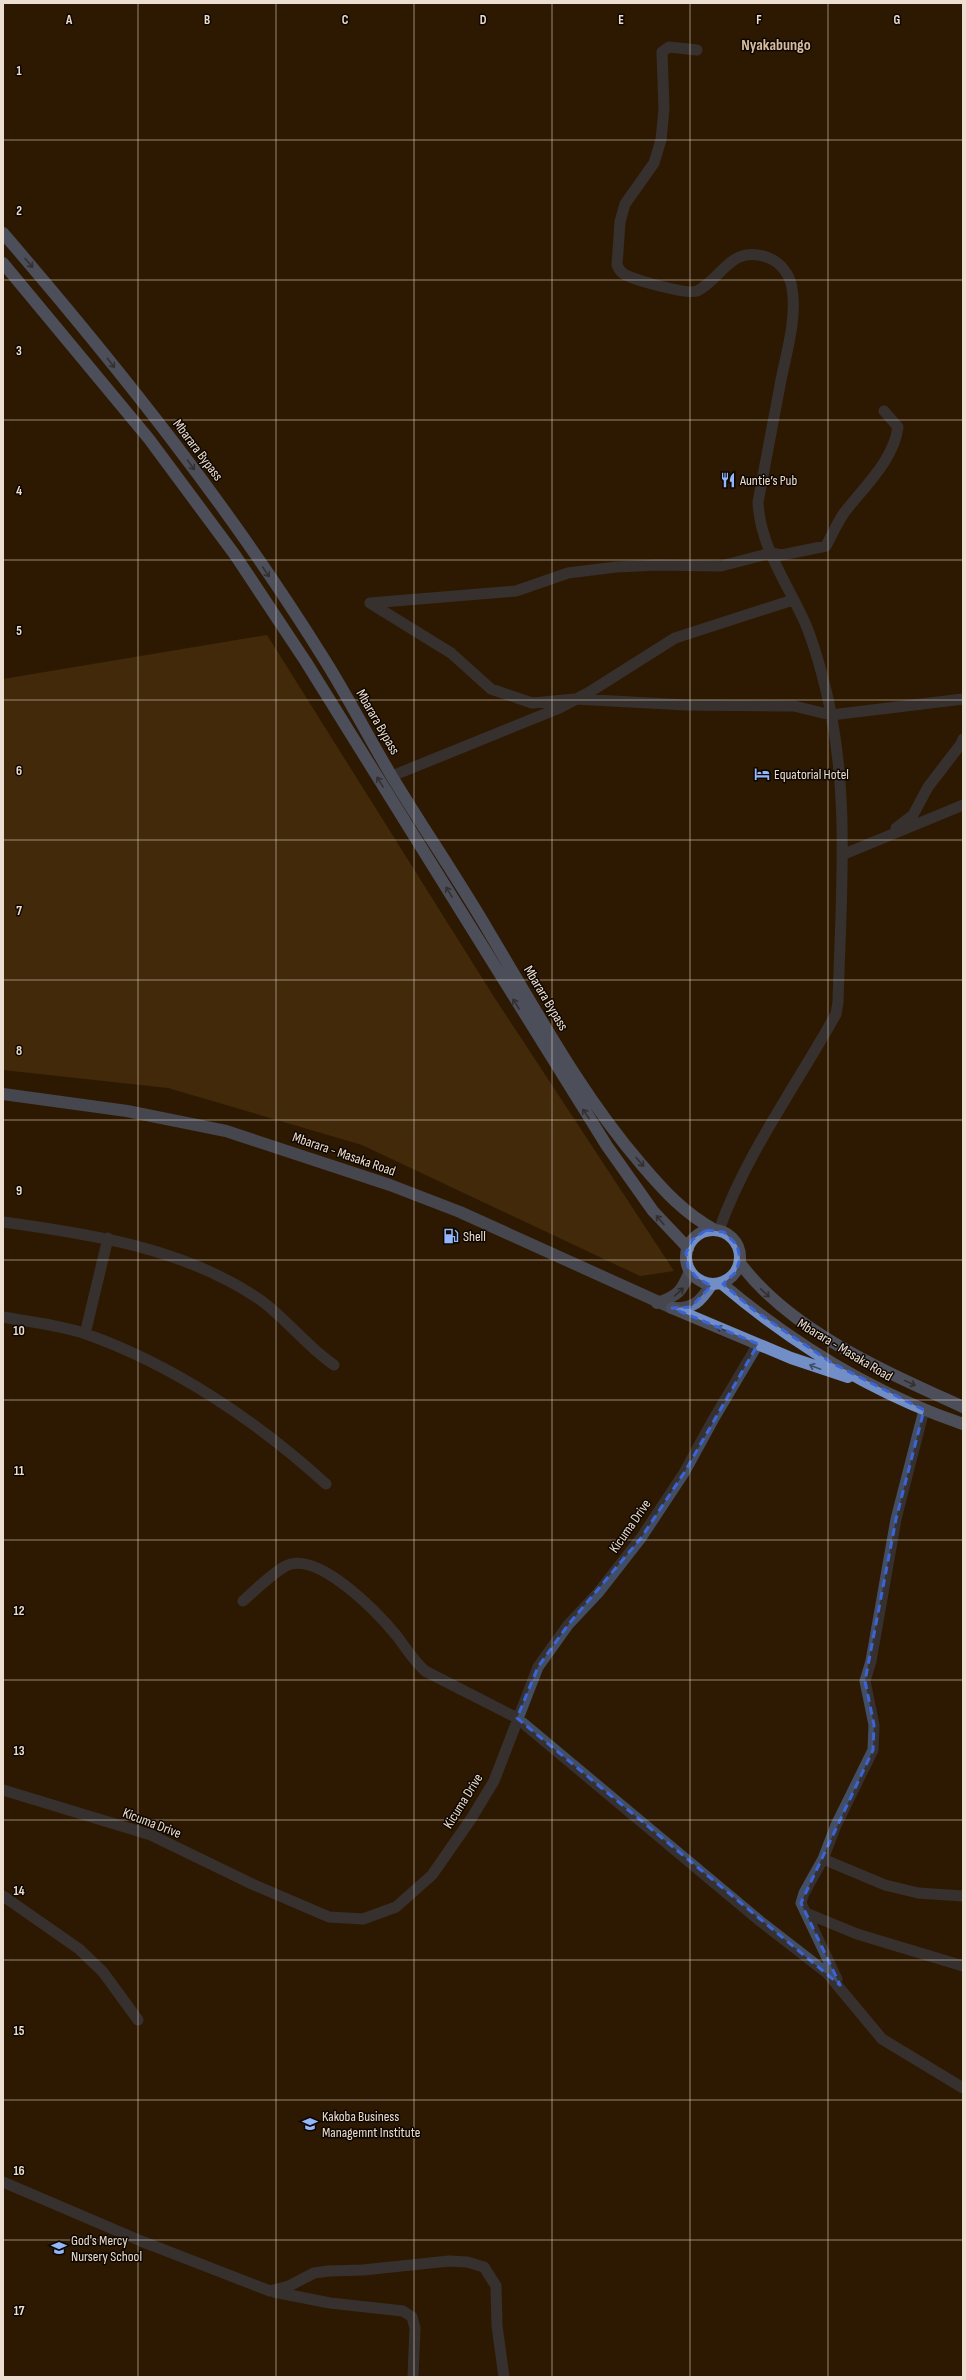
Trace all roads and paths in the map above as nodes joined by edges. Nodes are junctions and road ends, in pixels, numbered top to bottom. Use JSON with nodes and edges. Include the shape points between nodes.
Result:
{"nodes":[{"id":1,"x":698,"y":50,"type":"dead end"},
{"id":2,"x":3,"y":233,"type":"edge"},
{"id":3,"x":3,"y":263,"type":"edge"},
{"id":4,"x":884,"y":411,"type":"dead end"},
{"id":5,"x":771,"y":553,"type":"junction"},
{"id":6,"x":793,"y":600,"type":"junction"},
{"id":7,"x":576,"y":699,"type":"junction"},
{"id":8,"x":963,"y":699,"type":"edge"},
{"id":9,"x":831,"y":715,"type":"junction"},
{"id":10,"x":963,"y":739,"type":"edge"},
{"id":11,"x":392,"y":776,"type":"junction"},
{"id":12,"x":963,"y":805,"type":"edge"},
{"id":13,"x":885,"y":837,"type":"junction"},
{"id":14,"x":842,"y":855,"type":"junction"},
{"id":15,"x":3,"y":1094,"type":"edge"},
{"id":16,"x":3,"y":1222,"type":"edge"},
{"id":17,"x":717,"y":1230,"type":"junction"},
{"id":18,"x":108,"y":1238,"type":"junction"},
{"id":19,"x":688,"y":1248,"type":"junction"},
{"id":20,"x":740,"y":1263,"type":"junction"},
{"id":21,"x":690,"y":1271,"type":"junction"},
{"id":22,"x":716,"y":1283,"type":"junction"},
{"id":23,"x":657,"y":1303,"type":"junction"},
{"id":24,"x":672,"y":1308,"type":"junction"},
{"id":25,"x":3,"y":1317,"type":"edge"},
{"id":26,"x":85,"y":1334,"type":"junction"},
{"id":27,"x":800,"y":1342,"type":"junction"},
{"id":28,"x":758,"y":1344,"type":"junction"},
{"id":29,"x":791,"y":1358,"type":"junction"},
{"id":30,"x":334,"y":1365,"type":"dead end"},
{"id":31,"x":866,"y":1382,"type":"junction"},
{"id":32,"x":963,"y":1407,"type":"edge"},
{"id":33,"x":924,"y":1410,"type":"junction"},
{"id":34,"x":963,"y":1424,"type":"edge"},
{"id":35,"x":326,"y":1484,"type":"dead end"},
{"id":36,"x":243,"y":1601,"type":"dead end"},
{"id":37,"x":517,"y":1718,"type":"junction"},
{"id":38,"x":3,"y":1790,"type":"edge"},
{"id":39,"x":823,"y":1859,"type":"junction"},
{"id":40,"x":3,"y":1896,"type":"edge"},
{"id":41,"x":963,"y":1896,"type":"edge"},
{"id":42,"x":806,"y":1913,"type":"junction"},
{"id":43,"x":963,"y":1966,"type":"edge"},
{"id":44,"x":840,"y":1985,"type":"junction"},
{"id":45,"x":138,"y":2020,"type":"dead end"},
{"id":46,"x":963,"y":2088,"type":"edge"},
{"id":47,"x":3,"y":2182,"type":"edge"},
{"id":48,"x":270,"y":2291,"type":"junction"},
{"id":49,"x":413,"y":2377,"type":"edge"},
{"id":50,"x":504,"y":2377,"type":"edge"}],
"edges":[{"from":1,"to":5,"type":"street","via":[[669,47],[662,52],[664,109],[661,140],[654,162],[625,204],[620,222],[617,265],[624,274],[690,292],[701,288],[732,260],[742,255],[769,258],[781,266],[788,275],[792,287],[792,324],[758,502],[758,518]]},
{"from":2,"to":11,"type":"highway","name":"Mbarara Bypass","one_way":true,"via":[[119,372],[178,447],[242,536],[326,662]]},
{"from":19,"to":3,"type":"highway","name":"Mbarara Bypass","one_way":true,"via":[[653,1211],[607,1146],[306,662],[235,555],[150,439]]},
{"from":4,"to":5,"type":"street","via":[[898,428],[896,439],[875,475],[843,515],[826,546],[782,555]]},
{"from":5,"to":6,"type":"street"},
{"from":5,"to":7,"type":"street","via":[[721,566],[657,565],[568,573],[516,592],[370,603],[451,653],[491,689],[532,703]]},
{"from":6,"to":7,"type":"street","via":[[674,638]]},
{"from":6,"to":9,"type":"street","via":[[821,669]]},
{"from":7,"to":9,"type":"street","via":[[686,705],[794,706]]},
{"from":7,"to":11,"type":"street"},
{"from":8,"to":9,"type":"street"},
{"from":9,"to":14,"type":"street","via":[[843,799]]},
{"from":10,"to":13,"type":"street","via":[[928,787],[913,815]]},
{"from":11,"to":17,"type":"highway","name":"Mbarara Bypass","one_way":true,"via":[[564,1057],[614,1133],[660,1186],[697,1220]]},
{"from":12,"to":13,"type":"street"},
{"from":13,"to":14,"type":"street"},
{"from":14,"to":17,"type":"street","via":[[836,1014],[779,1106]]},
{"from":15,"to":23,"type":"main road","name":"Mbarara - Masaka Road","via":[[127,1110],[226,1131],[390,1185],[460,1212]]},
{"from":16,"to":18,"type":"street"},
{"from":17,"to":19,"type":"highway","via":[[698,1234]]},
{"from":17,"to":20,"type":"highway","via":[[728,1234],[738,1244]]},
{"from":18,"to":26,"type":"street"},
{"from":18,"to":30,"type":"street","via":[[149,1249],[222,1276],[260,1300],[317,1354]]},
{"from":19,"to":21,"type":"highway","via":[[686,1258]]},
{"from":20,"to":22,"type":"highway","via":[[733,1275]]},
{"from":20,"to":32,"type":"highway","name":"Mbarara - Masaka Road","one_way":true,"via":[[756,1284],[786,1310],[846,1349],[895,1376]]},
{"from":21,"to":22,"type":"highway","via":[[699,1280]]},
{"from":23,"to":21,"type":"main road","one_way":true,"via":[[683,1289]]},
{"from":22,"to":24,"type":"main road","name":"Mbarara - Masaka Road","via":[[691,1307]]},
{"from":22,"to":27,"type":"highway","name":"Mbarara - Masaka Road"},
{"from":23,"to":24,"type":"main road","name":"Mbarara - Masaka Road"},
{"from":28,"to":24,"type":"highway","one_way":true},
{"from":25,"to":26,"type":"street"},
{"from":26,"to":35,"type":"street","via":[[152,1361],[193,1385],[290,1451]]},
{"from":27,"to":29,"type":"highway","via":[[798,1355]]},
{"from":27,"to":31,"type":"highway","name":"Mbarara - Masaka Road"},
{"from":28,"to":29,"type":"highway"},
{"from":28,"to":37,"type":"street","name":"Kicuma Drive","via":[[684,1473],[642,1538],[568,1625],[538,1668]]},
{"from":31,"to":29,"type":"highway","one_way":true},
{"from":31,"to":33,"type":"highway","name":"Mbarara - Masaka Road"},
{"from":33,"to":34,"type":"highway","name":"Mbarara - Masaka Road"},
{"from":33,"to":39,"type":"street","via":[[896,1520],[871,1661],[865,1681],[865,1693],[874,1725],[873,1750],[836,1825]]},
{"from":36,"to":37,"type":"street","via":[[290,1564],[306,1564],[324,1570],[360,1598],[396,1634],[414,1661],[425,1671]]},
{"from":37,"to":38,"type":"street","name":"Kicuma Drive","via":[[494,1781],[432,1874],[396,1907],[363,1919],[329,1917],[252,1884],[151,1835]]},
{"from":37,"to":44,"type":"street"},
{"from":39,"to":41,"type":"street","via":[[885,1885],[918,1893]]},
{"from":39,"to":42,"type":"street","via":[[804,1893],[802,1903]]},
{"from":40,"to":45,"type":"street","via":[[79,1949],[103,1972]]},
{"from":42,"to":43,"type":"street","via":[[857,1934]]},
{"from":42,"to":44,"type":"street"},
{"from":44,"to":46,"type":"street","via":[[882,2038]]},
{"from":47,"to":48,"type":"street","via":[[141,2241]]},
{"from":48,"to":49,"type":"street","via":[[330,2303],[403,2311],[412,2317],[415,2328]]},
{"from":48,"to":50,"type":"street","via":[[289,2286],[314,2273],[329,2271],[449,2261],[468,2262],[484,2267],[496,2286],[497,2326]]}]}
